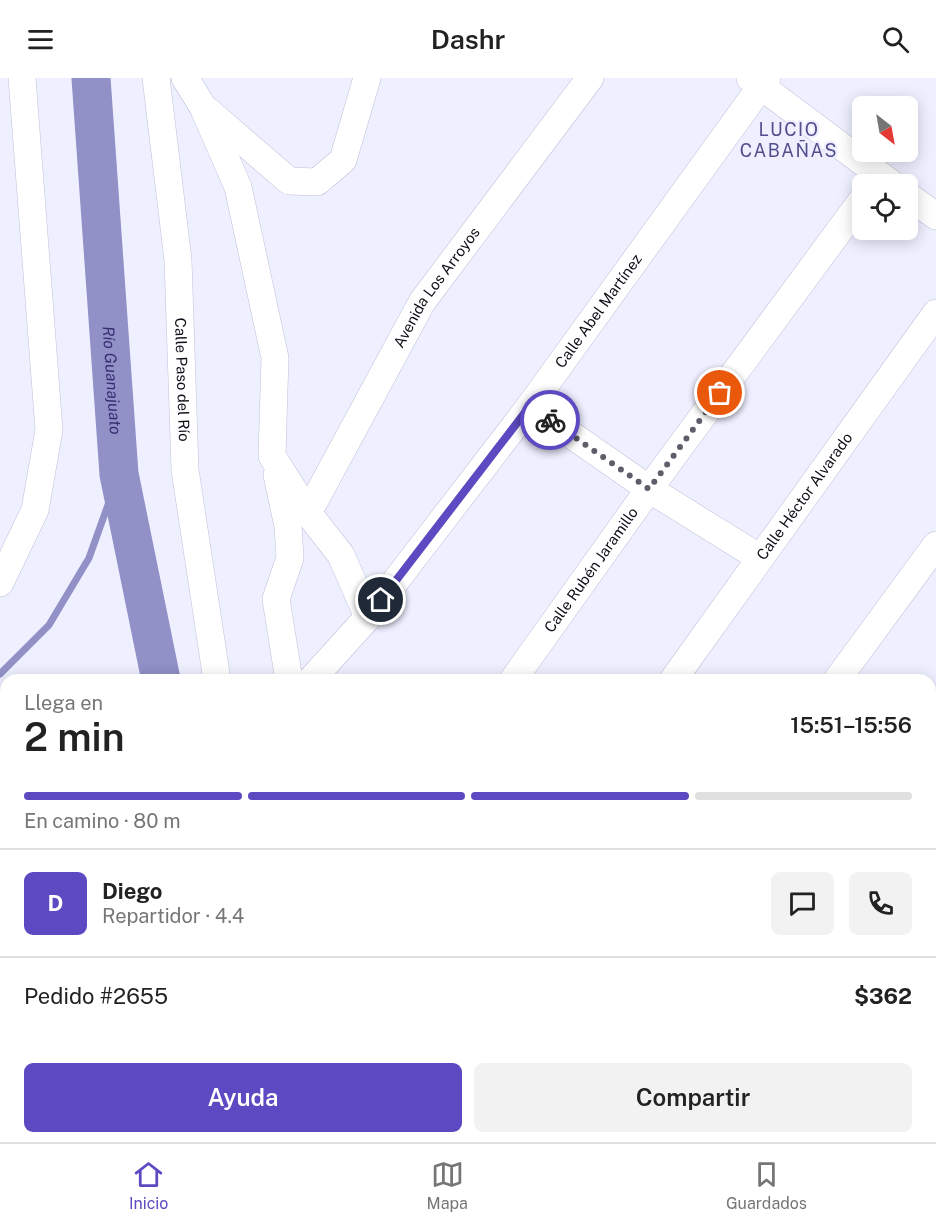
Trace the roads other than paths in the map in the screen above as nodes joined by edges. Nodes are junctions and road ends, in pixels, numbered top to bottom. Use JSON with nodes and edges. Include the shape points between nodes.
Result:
{"nodes":[{"id":1,"x":22,"y":78,"type":"edge"},
{"id":2,"x":156,"y":78,"type":"edge"},
{"id":3,"x":185,"y":78,"type":"edge"},
{"id":4,"x":204,"y":78,"type":"edge"},
{"id":5,"x":367,"y":78,"type":"edge"},
{"id":6,"x":591,"y":78,"type":"edge"},
{"id":7,"x":759,"y":81,"type":"edge"},
{"id":8,"x":203,"y":107,"type":"junction"},
{"id":9,"x":872,"y":174,"type":"edge"},
{"id":10,"x":918,"y":203,"type":"edge"},
{"id":11,"x":852,"y":214,"type":"edge"},
{"id":12,"x":936,"y":216,"type":"edge"},
{"id":13,"x":936,"y":313,"type":"edge"},
{"id":14,"x":530,"y":406,"type":"junction"},
{"id":15,"x":272,"y":456,"type":"junction"},
{"id":16,"x":649,"y":489,"type":"junction"},
{"id":17,"x":308,"y":513,"type":"junction"},
{"id":18,"x":936,"y":545,"type":"edge"},
{"id":19,"x":760,"y":558,"type":"junction"},
{"id":20,"x":0,"y":584,"type":"edge"},
{"id":21,"x":368,"y":617,"type":"junction"},
{"id":22,"x":216,"y":674,"type":"edge"},
{"id":23,"x":288,"y":674,"type":"edge"},
{"id":24,"x":316,"y":674,"type":"edge"},
{"id":25,"x":517,"y":674,"type":"edge"},
{"id":26,"x":677,"y":674,"type":"edge"},
{"id":27,"x":841,"y":674,"type":"edge"}],
"edges":[{"from":1,"to":20,"type":"street","via":[[49,430],[36,510]]},
{"from":2,"to":22,"type":"street","name":"Calle Paso del Río","via":[[178,260],[186,470]]},
{"from":3,"to":8,"type":"street"},
{"from":4,"to":8,"type":"street"},
{"from":5,"to":8,"type":"street","via":[[343,160],[317,182],[289,181]]},
{"from":6,"to":17,"type":"street","name":"Avenida Los Arroyos","via":[[422,302]]},
{"from":7,"to":9,"type":"street"},
{"from":7,"to":14,"type":"street","name":"Calle Abel Martínez"},
{"from":8,"to":15,"type":"street","via":[[238,187],[275,358]]},
{"from":10,"to":12,"type":"street"},
{"from":11,"to":16,"type":"street","name":"Calle Rubén Jaramillo"},
{"from":13,"to":19,"type":"street","name":"Calle Héctor Alvarado"},
{"from":14,"to":16,"type":"street"},
{"from":14,"to":21,"type":"street","name":"Calle Abel Martínez"},
{"from":15,"to":17,"type":"street"},
{"from":15,"to":23,"type":"street","via":[[288,526],[290,558],[276,599]]},
{"from":16,"to":19,"type":"street"},
{"from":16,"to":25,"type":"street","name":"Calle Rubén Jaramillo"},
{"from":17,"to":21,"type":"street","via":[[341,555]]},
{"from":18,"to":27,"type":"street"},
{"from":19,"to":26,"type":"street","name":"Calle Héctor Alvarado"},
{"from":21,"to":24,"type":"street","name":"Calle Abel Martínez"}]}
